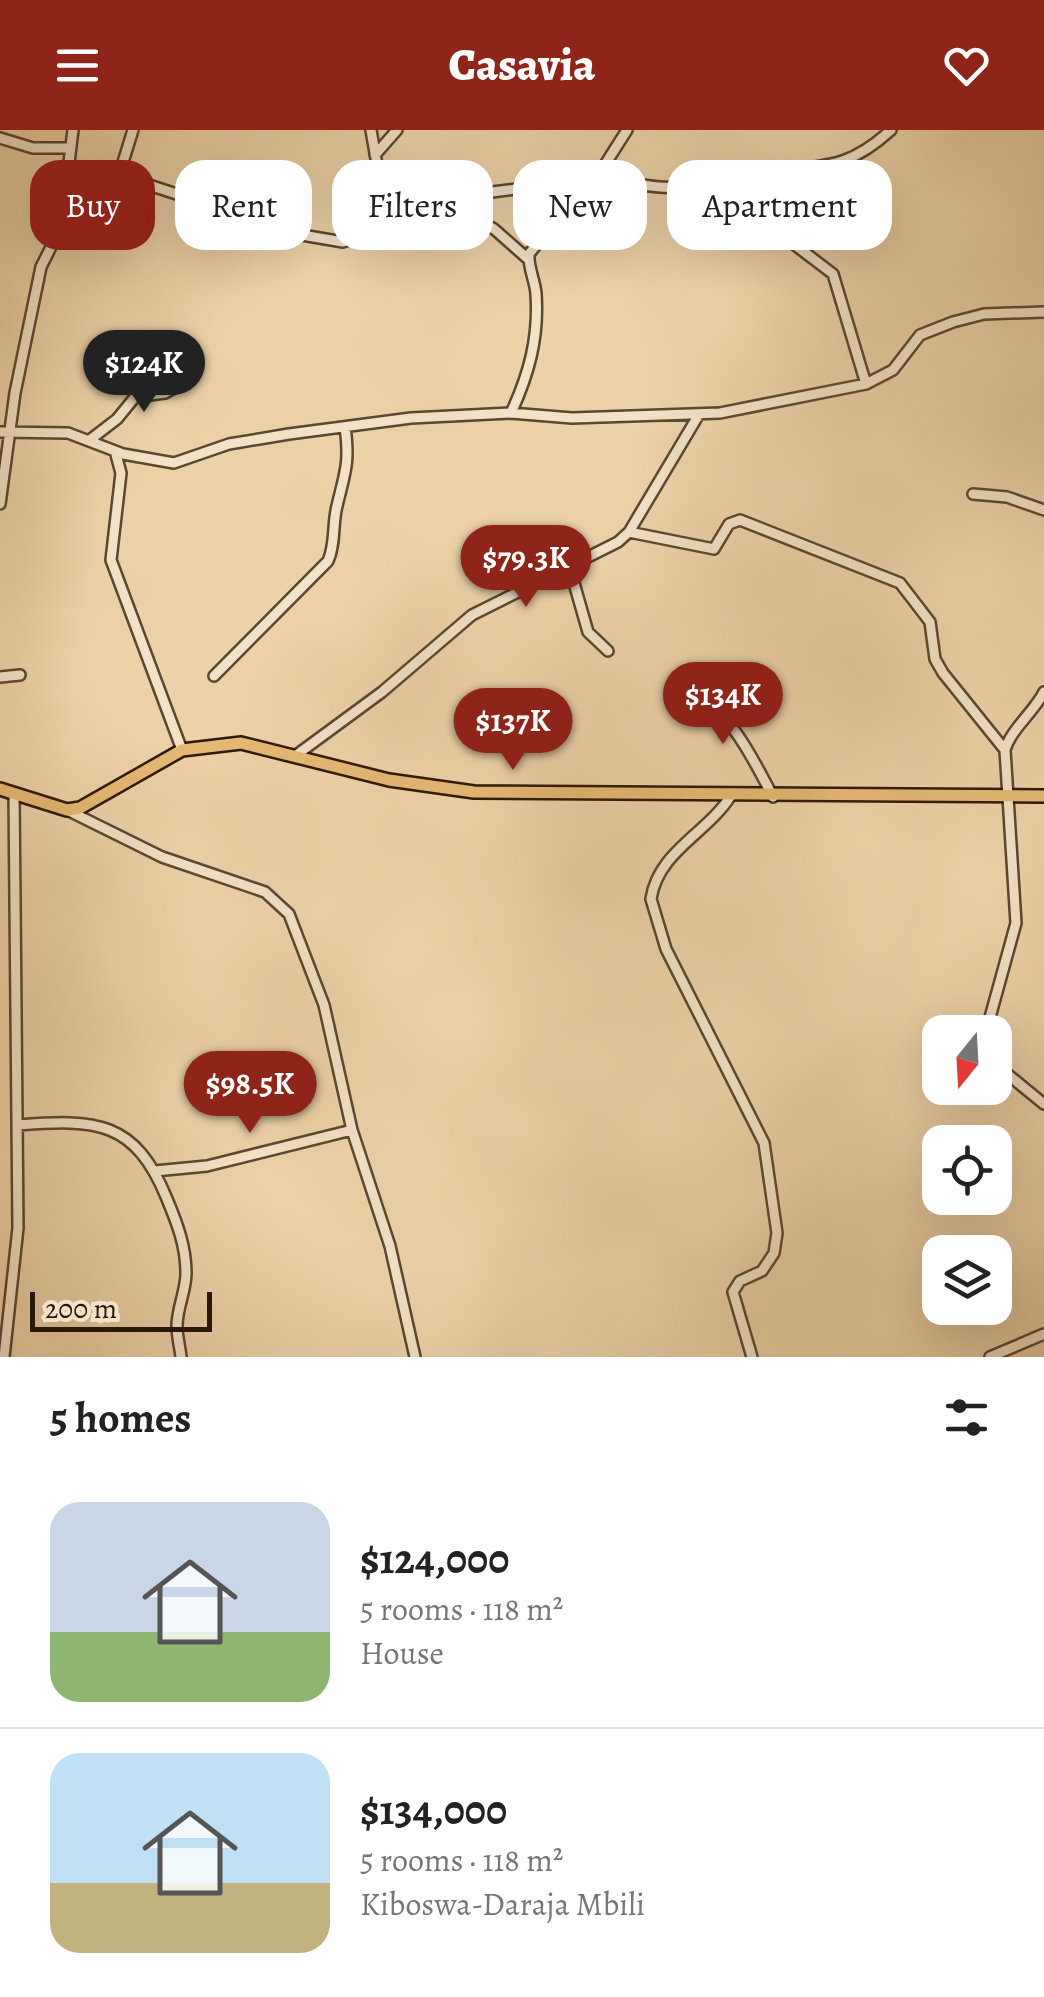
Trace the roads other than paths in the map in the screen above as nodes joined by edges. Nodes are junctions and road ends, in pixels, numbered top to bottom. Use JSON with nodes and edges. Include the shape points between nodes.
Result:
{"nodes":[{"id":1,"x":73,"y":130,"type":"edge"},
{"id":2,"x":133,"y":130,"type":"edge"},
{"id":3,"x":372,"y":130,"type":"edge"},
{"id":4,"x":396,"y":130,"type":"edge"},
{"id":5,"x":627,"y":130,"type":"edge"},
{"id":6,"x":891,"y":130,"type":"edge"},
{"id":7,"x":0,"y":138,"type":"edge"},
{"id":8,"x":68,"y":148,"type":"junction"},
{"id":9,"x":375,"y":155,"type":"junction"},
{"id":10,"x":67,"y":160,"type":"edge"},
{"id":11,"x":124,"y":160,"type":"edge"},
{"id":12,"x":376,"y":160,"type":"edge"},
{"id":13,"x":608,"y":160,"type":"edge"},
{"id":14,"x":852,"y":160,"type":"edge"},
{"id":15,"x":155,"y":187,"type":"edge"},
{"id":16,"x":493,"y":228,"type":"edge"},
{"id":17,"x":332,"y":242,"type":"edge"},
{"id":18,"x":49,"y":250,"type":"edge"},
{"id":19,"x":532,"y":250,"type":"edge"},
{"id":20,"x":802,"y":250,"type":"edge"},
{"id":21,"x":528,"y":259,"type":"junction"},
{"id":22,"x":1044,"y":312,"type":"edge"},
{"id":23,"x":187,"y":381,"type":"dead end"},
{"id":24,"x":866,"y":384,"type":"junction"},
{"id":25,"x":511,"y":413,"type":"junction"},
{"id":26,"x":698,"y":416,"type":"junction"},
{"id":27,"x":345,"y":427,"type":"junction"},
{"id":28,"x":5,"y":432,"type":"edge"},
{"id":29,"x":91,"y":438,"type":"junction"},
{"id":30,"x":115,"y":451,"type":"junction"},
{"id":31,"x":973,"y":494,"type":"dead end"},
{"id":32,"x":0,"y":504,"type":"edge"},
{"id":33,"x":1044,"y":510,"type":"edge"},
{"id":34,"x":629,"y":532,"type":"junction"},
{"id":35,"x":570,"y":568,"type":"junction"},
{"id":36,"x":608,"y":650,"type":"dead end"},
{"id":37,"x":20,"y":675,"type":"dead end"},
{"id":38,"x":214,"y":676,"type":"dead end"},
{"id":39,"x":0,"y":677,"type":"edge"},
{"id":40,"x":684,"y":684,"type":"dead end"},
{"id":41,"x":1044,"y":692,"type":"edge"},
{"id":42,"x":182,"y":750,"type":"junction"},
{"id":43,"x":1006,"y":750,"type":"junction"},
{"id":44,"x":295,"y":756,"type":"junction"},
{"id":45,"x":0,"y":789,"type":"edge"},
{"id":46,"x":14,"y":794,"type":"junction"},
{"id":47,"x":1010,"y":796,"type":"junction"},
{"id":48,"x":1044,"y":796,"type":"edge"},
{"id":49,"x":730,"y":797,"type":"junction"},
{"id":50,"x":773,"y":798,"type":"junction"},
{"id":51,"x":67,"y":810,"type":"junction"},
{"id":52,"x":991,"y":1015,"type":"edge"},
{"id":53,"x":1012,"y":1078,"type":"edge"},
{"id":54,"x":1044,"y":1104,"type":"edge"},
{"id":55,"x":18,"y":1125,"type":"junction"},
{"id":56,"x":352,"y":1130,"type":"junction"},
{"id":57,"x":155,"y":1171,"type":"junction"},
{"id":58,"x":1044,"y":1334,"type":"edge"},
{"id":59,"x":4,"y":1357,"type":"edge"},
{"id":60,"x":182,"y":1357,"type":"edge"},
{"id":61,"x":416,"y":1357,"type":"edge"},
{"id":62,"x":752,"y":1357,"type":"edge"},
{"id":63,"x":990,"y":1357,"type":"edge"}],
"edges":[{"from":1,"to":8,"type":"street"},
{"from":2,"to":11,"type":"street"},
{"from":3,"to":9,"type":"street"},
{"from":4,"to":9,"type":"street"},
{"from":5,"to":13,"type":"street"},
{"from":6,"to":14,"type":"street"},
{"from":7,"to":8,"type":"street","via":[[33,148]]},
{"from":8,"to":10,"type":"street"},
{"from":9,"to":12,"type":"street"},
{"from":15,"to":17,"type":"street"},
{"from":16,"to":21,"type":"street"},
{"from":18,"to":28,"type":"street"},
{"from":19,"to":21,"type":"street"},
{"from":20,"to":24,"type":"street","via":[[833,274]]},
{"from":21,"to":25,"type":"street","via":[[536,334]]},
{"from":22,"to":24,"type":"street","via":[[984,314],[929,330],[893,370]]},
{"from":23,"to":29,"type":"street","via":[[135,398]]},
{"from":24,"to":26,"type":"street"},
{"from":25,"to":26,"type":"street"},
{"from":25,"to":27,"type":"street"},
{"from":26,"to":34,"type":"street"},
{"from":27,"to":30,"type":"street","via":[[230,444],[174,463]]},
{"from":27,"to":38,"type":"street","via":[[350,462],[328,561]]},
{"from":28,"to":29,"type":"street"},
{"from":28,"to":32,"type":"street"},
{"from":29,"to":30,"type":"street"},
{"from":30,"to":42,"type":"street","via":[[122,473],[111,560]]},
{"from":31,"to":33,"type":"street"},
{"from":34,"to":35,"type":"street"},
{"from":34,"to":43,"type":"street","via":[[714,549],[740,520],[900,583],[930,622],[943,673]]},
{"from":35,"to":36,"type":"street","via":[[588,632]]},
{"from":35,"to":44,"type":"street","via":[[459,624]]},
{"from":37,"to":39,"type":"street"},
{"from":40,"to":50,"type":"street","via":[[731,724]]},
{"from":41,"to":43,"type":"street"},
{"from":42,"to":44,"type":"main road","via":[[241,743]]},
{"from":42,"to":51,"type":"main road","via":[[109,795]]},
{"from":43,"to":47,"type":"street"},
{"from":44,"to":49,"type":"main road","via":[[459,790]]},
{"from":45,"to":46,"type":"main road"},
{"from":46,"to":51,"type":"main road"},
{"from":46,"to":55,"type":"street"},
{"from":47,"to":48,"type":"main road"},
{"from":47,"to":50,"type":"main road"},
{"from":47,"to":52,"type":"street","via":[[1016,923]]},
{"from":49,"to":50,"type":"main road"},
{"from":49,"to":62,"type":"street","via":[[669,856],[651,899],[666,949],[764,1143],[774,1253],[733,1292]]},
{"from":51,"to":56,"type":"street","via":[[139,847],[282,904],[324,1004]]},
{"from":53,"to":54,"type":"street"},
{"from":55,"to":57,"type":"street","via":[[106,1129],[142,1149]]},
{"from":55,"to":59,"type":"street","via":[[18,1228]]},
{"from":56,"to":57,"type":"street","via":[[207,1166]]},
{"from":56,"to":61,"type":"street","via":[[390,1246]]},
{"from":57,"to":60,"type":"street","via":[[183,1239],[186,1284],[176,1324]]},
{"from":58,"to":63,"type":"street"}]}
